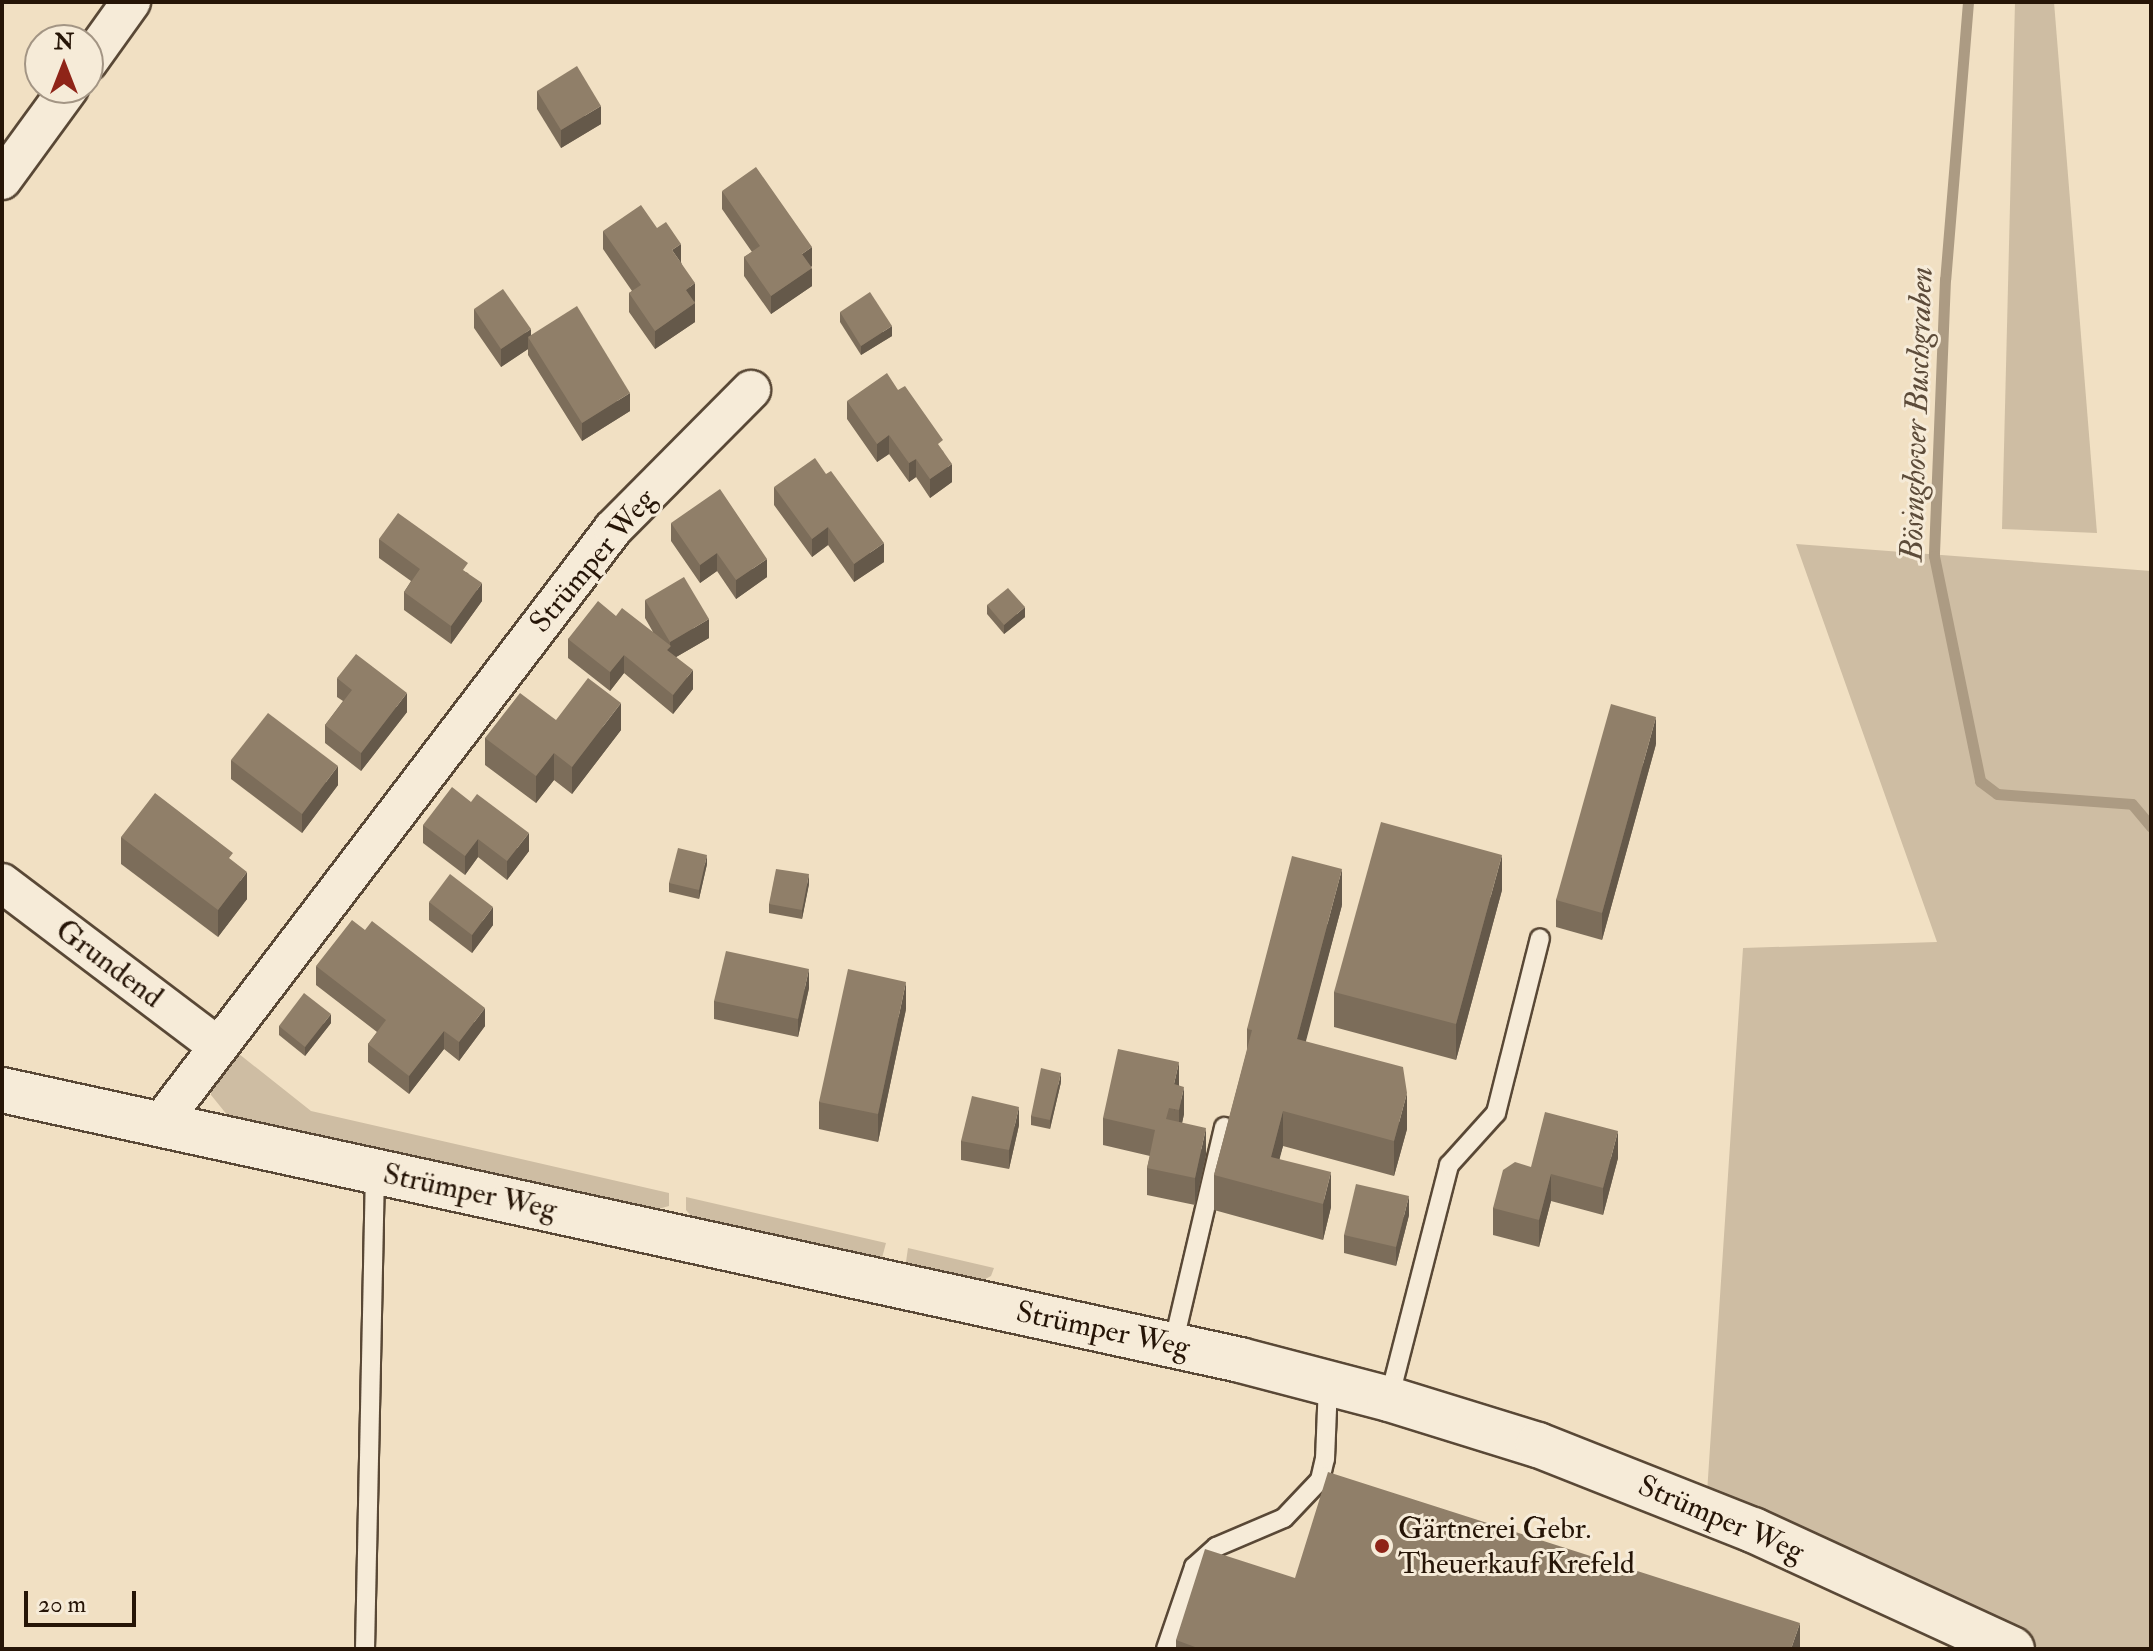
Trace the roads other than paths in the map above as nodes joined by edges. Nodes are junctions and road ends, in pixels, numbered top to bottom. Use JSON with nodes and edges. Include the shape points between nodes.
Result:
{"nodes":[{"id":1,"x":131,"y":2,"type":"edge"},
{"id":2,"x":104,"y":40,"type":"edge"},
{"id":3,"x":57,"y":104,"type":"edge"},
{"id":4,"x":2,"y":180,"type":"edge"},
{"id":5,"x":751,"y":390,"type":"dead end"},
{"id":6,"x":2,"y":883,"type":"edge"},
{"id":7,"x":1540,"y":938,"type":"dead end"},
{"id":8,"x":216,"y":1045,"type":"junction"},
{"id":9,"x":2,"y":1090,"type":"edge"},
{"id":10,"x":159,"y":1125,"type":"junction"},
{"id":11,"x":1224,"y":1127,"type":"edge"},
{"id":12,"x":375,"y":1172,"type":"junction"},
{"id":13,"x":1173,"y":1345,"type":"junction"},
{"id":14,"x":1328,"y":1383,"type":"junction"},
{"id":15,"x":1389,"y":1399,"type":"junction"},
{"id":16,"x":365,"y":1649,"type":"edge"},
{"id":17,"x":1166,"y":1649,"type":"edge"},
{"id":18,"x":2012,"y":1649,"type":"edge"}],
"edges":[{"from":1,"to":2,"type":"street"},
{"from":3,"to":4,"type":"street"},
{"from":5,"to":8,"type":"street","name":"Strümper Weg","via":[[613,529]]},
{"from":6,"to":8,"type":"street","name":"Grundend"},
{"from":7,"to":15,"type":"lane","via":[[1496,1113],[1449,1165]]},
{"from":8,"to":10,"type":"street","name":"Strümper Weg"},
{"from":9,"to":10,"type":"street","name":"Strümper Weg"},
{"from":10,"to":12,"type":"street","name":"Strümper Weg"},
{"from":11,"to":13,"type":"lane"},
{"from":12,"to":13,"type":"street","name":"Strümper Weg"},
{"from":12,"to":16,"type":"lane"},
{"from":13,"to":14,"type":"street","name":"Strümper Weg"},
{"from":14,"to":15,"type":"street","name":"Strümper Weg"},
{"from":14,"to":17,"type":"lane","via":[[1320,1480],[1284,1518],[1216,1547],[1194,1567]]},
{"from":15,"to":18,"type":"street","name":"Strümper Weg","via":[[1538,1445],[1753,1530]]}]}
